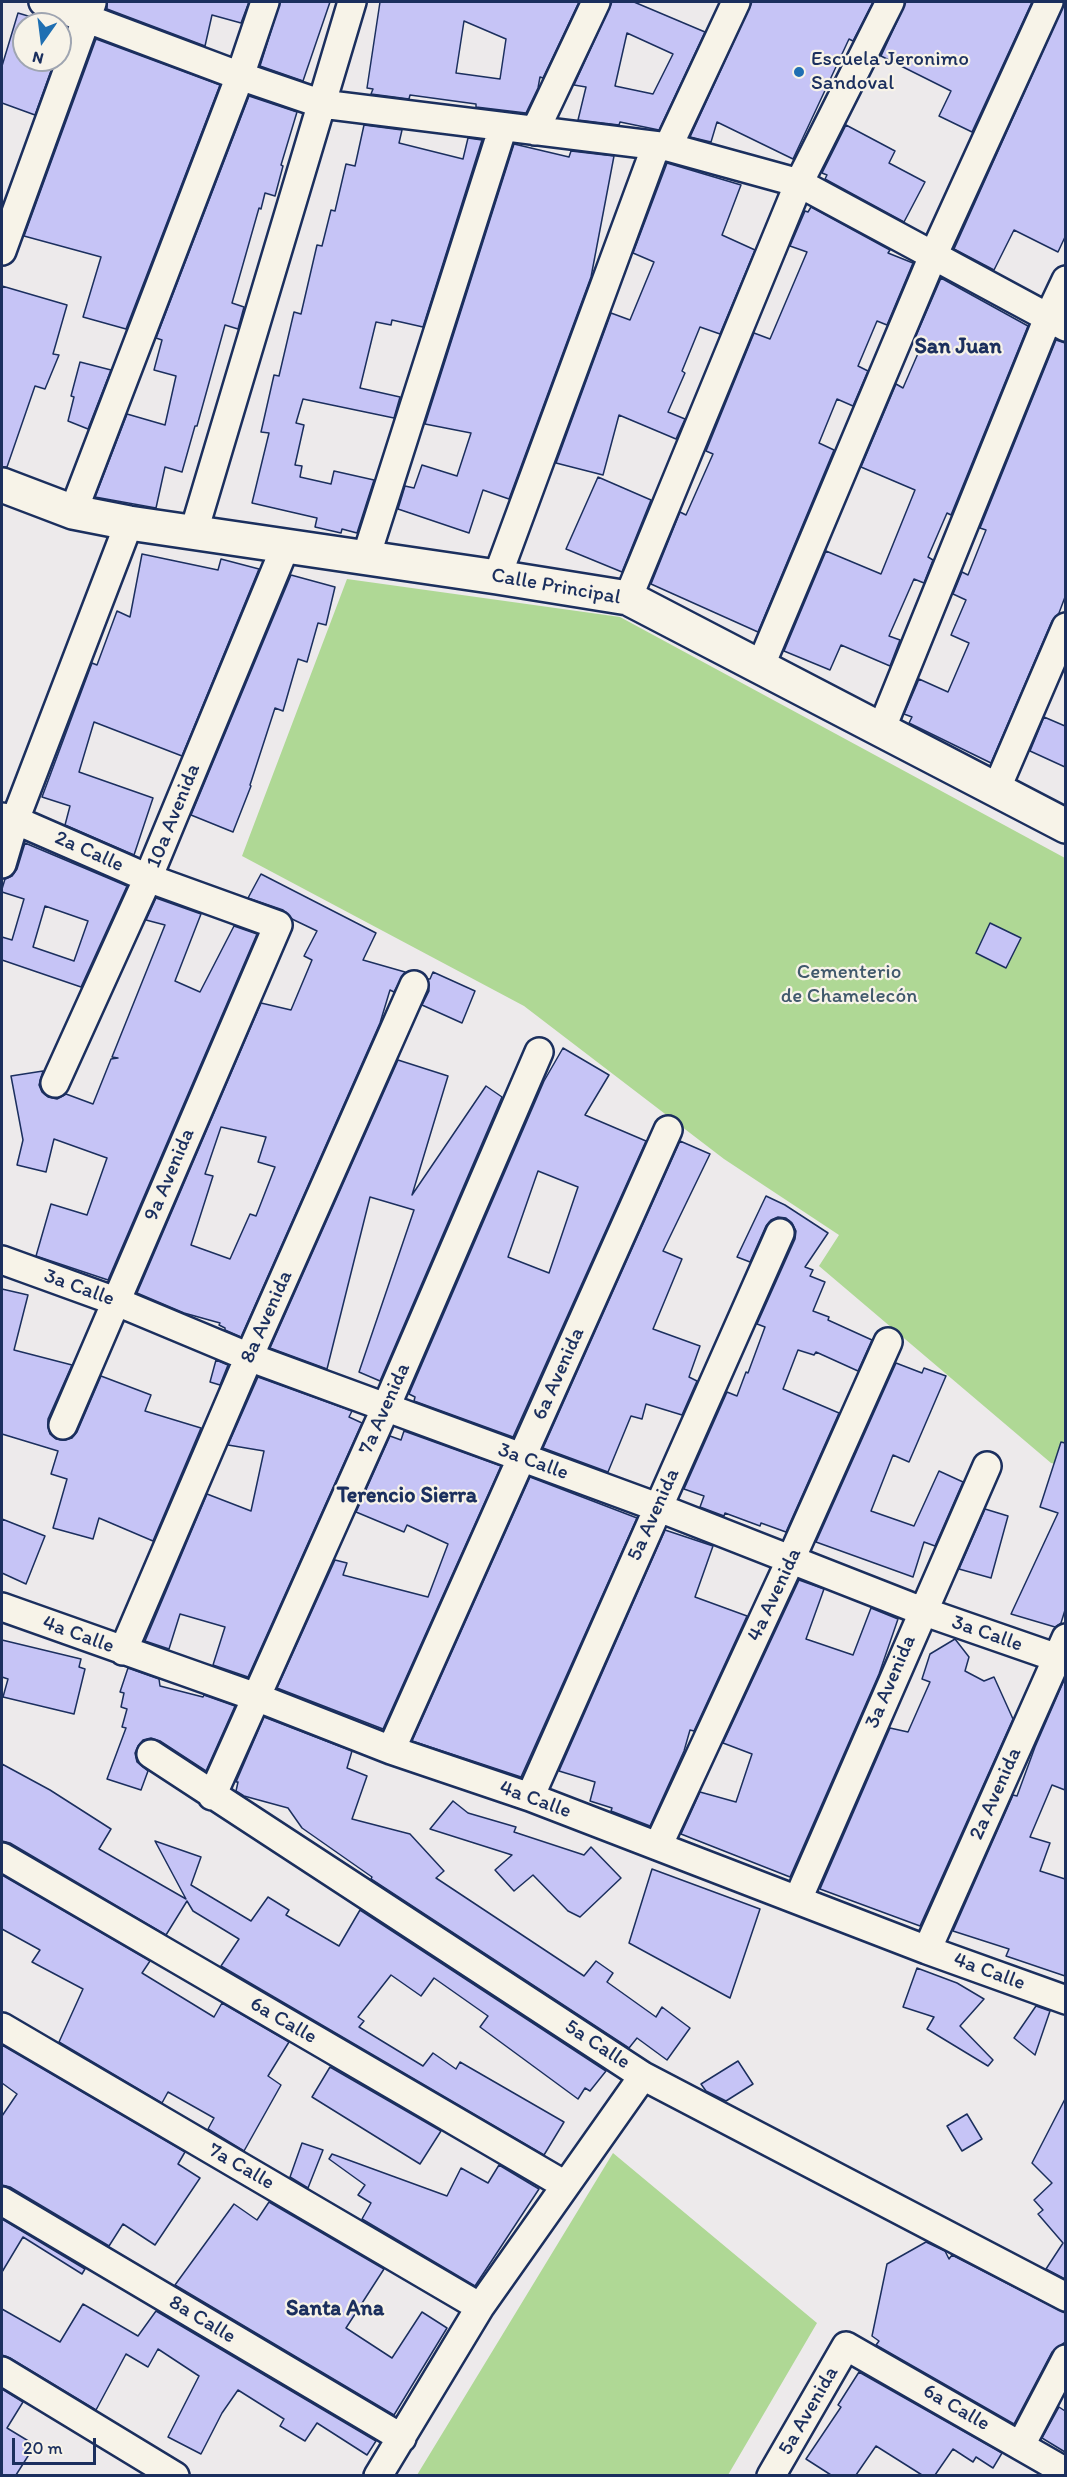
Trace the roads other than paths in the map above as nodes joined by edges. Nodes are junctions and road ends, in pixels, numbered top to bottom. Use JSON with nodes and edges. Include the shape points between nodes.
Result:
{"nodes":[{"id":1,"x":43,"y":2,"type":"edge"},
{"id":2,"x":266,"y":2,"type":"edge"},
{"id":3,"x":352,"y":2,"type":"edge"},
{"id":4,"x":596,"y":2,"type":"edge"},
{"id":5,"x":736,"y":2,"type":"edge"},
{"id":6,"x":890,"y":2,"type":"edge"},
{"id":7,"x":1049,"y":2,"type":"edge"},
{"id":8,"x":90,"y":10,"type":"edge"},
{"id":9,"x":240,"y":76,"type":"junction"},
{"id":10,"x":322,"y":104,"type":"junction"},
{"id":11,"x":503,"y":127,"type":"junction"},
{"id":12,"x":535,"y":131,"type":"junction"},
{"id":13,"x":662,"y":147,"type":"junction"},
{"id":14,"x":799,"y":183,"type":"junction"},
{"id":15,"x":2,"y":250,"type":"edge"},
{"id":16,"x":933,"y":256,"type":"junction"},
{"id":17,"x":1065,"y":280,"type":"edge"},
{"id":18,"x":1057,"y":323,"type":"edge"},
{"id":19,"x":2,"y":485,"type":"edge"},
{"id":20,"x":73,"y":512,"type":"junction"},
{"id":21,"x":129,"y":523,"type":"junction"},
{"id":22,"x":194,"y":531,"type":"junction"},
{"id":23,"x":286,"y":545,"type":"junction"},
{"id":24,"x":366,"y":557,"type":"junction"},
{"id":25,"x":497,"y":577,"type":"junction"},
{"id":26,"x":628,"y":598,"type":"junction"},
{"id":27,"x":1065,"y":627,"type":"edge"},
{"id":28,"x":760,"y":667,"type":"junction"},
{"id":29,"x":881,"y":730,"type":"junction"},
{"id":30,"x":996,"y":790,"type":"junction"},
{"id":31,"x":8,"y":818,"type":"edge"},
{"id":32,"x":1065,"y":826,"type":"edge"},
{"id":33,"x":2,"y":864,"type":"edge"},
{"id":34,"x":148,"y":878,"type":"junction"},
{"id":35,"x":278,"y":925,"type":"joint"},
{"id":36,"x":414,"y":985,"type":"dead end"},
{"id":37,"x":539,"y":1052,"type":"dead end"},
{"id":38,"x":55,"y":1083,"type":"dead end"},
{"id":39,"x":668,"y":1130,"type":"dead end"},
{"id":40,"x":780,"y":1233,"type":"dead end"},
{"id":41,"x":2,"y":1260,"type":"edge"},
{"id":42,"x":115,"y":1302,"type":"junction"},
{"id":43,"x":888,"y":1342,"type":"dead end"},
{"id":44,"x":249,"y":1357,"type":"junction"},
{"id":45,"x":386,"y":1407,"type":"junction"},
{"id":46,"x":63,"y":1425,"type":"dead end"},
{"id":47,"x":522,"y":1458,"type":"junction"},
{"id":48,"x":987,"y":1466,"type":"dead end"},
{"id":49,"x":657,"y":1507,"type":"junction"},
{"id":50,"x":791,"y":1559,"type":"junction"},
{"id":51,"x":2,"y":1607,"type":"edge"},
{"id":52,"x":922,"y":1611,"type":"junction"},
{"id":53,"x":123,"y":1651,"type":"junction"},
{"id":54,"x":1063,"y":1652,"type":"edge"},
{"id":55,"x":256,"y":1697,"type":"junction"},
{"id":56,"x":391,"y":1750,"type":"junction"},
{"id":57,"x":151,"y":1754,"type":"dead end"},
{"id":58,"x":212,"y":1796,"type":"junction"},
{"id":59,"x":530,"y":1797,"type":"junction"},
{"id":60,"x":658,"y":1846,"type":"junction"},
{"id":61,"x":2,"y":1857,"type":"edge"},
{"id":62,"x":798,"y":1899,"type":"junction"},
{"id":63,"x":927,"y":1950,"type":"junction"},
{"id":64,"x":1065,"y":1999,"type":"edge"},
{"id":65,"x":2,"y":2027,"type":"edge"},
{"id":66,"x":643,"y":2076,"type":"junction"},
{"id":67,"x":565,"y":2185,"type":"junction"},
{"id":68,"x":2,"y":2201,"type":"edge"},
{"id":69,"x":1065,"y":2296,"type":"edge"},
{"id":70,"x":480,"y":2307,"type":"junction"},
{"id":71,"x":846,"y":2346,"type":"joint"},
{"id":72,"x":1065,"y":2359,"type":"edge"},
{"id":73,"x":2,"y":2371,"type":"edge"},
{"id":74,"x":402,"y":2438,"type":"junction"},
{"id":75,"x":1021,"y":2445,"type":"junction"},
{"id":76,"x":1065,"y":2472,"type":"edge"},
{"id":77,"x":176,"y":2475,"type":"edge"},
{"id":78,"x":378,"y":2475,"type":"edge"},
{"id":79,"x":771,"y":2475,"type":"edge"}],
"edges":[{"from":1,"to":8,"type":"street"},
{"from":2,"to":9,"type":"street"},
{"from":3,"to":10,"type":"street"},
{"from":4,"to":12,"type":"street"},
{"from":5,"to":13,"type":"street"},
{"from":6,"to":14,"type":"street"},
{"from":7,"to":16,"type":"street"},
{"from":8,"to":9,"type":"street"},
{"from":8,"to":15,"type":"street"},
{"from":9,"to":10,"type":"street"},
{"from":9,"to":20,"type":"street"},
{"from":10,"to":11,"type":"street"},
{"from":10,"to":22,"type":"street"},
{"from":11,"to":12,"type":"street"},
{"from":11,"to":24,"type":"street"},
{"from":12,"to":13,"type":"street"},
{"from":13,"to":14,"type":"street"},
{"from":13,"to":25,"type":"street"},
{"from":14,"to":16,"type":"street"},
{"from":14,"to":26,"type":"street"},
{"from":16,"to":18,"type":"street"},
{"from":16,"to":28,"type":"street"},
{"from":17,"to":18,"type":"street"},
{"from":18,"to":29,"type":"street"},
{"from":19,"to":20,"type":"street","name":"Calle Principal"},
{"from":20,"to":21,"type":"street","name":"Calle Principal"},
{"from":21,"to":22,"type":"street","name":"Calle Principal"},
{"from":21,"to":31,"type":"street"},
{"from":22,"to":23,"type":"street","name":"Calle Principal"},
{"from":23,"to":24,"type":"street","name":"Calle Principal"},
{"from":23,"to":34,"type":"street","name":"10a Avenida"},
{"from":24,"to":25,"type":"street","name":"Calle Principal"},
{"from":25,"to":26,"type":"street","name":"Calle Principal"},
{"from":26,"to":28,"type":"street","name":"Calle Principal"},
{"from":27,"to":30,"type":"street"},
{"from":28,"to":29,"type":"street","name":"Calle Principal"},
{"from":29,"to":30,"type":"street","name":"Calle Principal"},
{"from":30,"to":32,"type":"street","name":"Calle Principal"},
{"from":31,"to":33,"type":"street"},
{"from":31,"to":34,"type":"street","name":"2a Calle"},
{"from":34,"to":35,"type":"street","name":"2a Calle"},
{"from":34,"to":38,"type":"street","name":"10a Avenida"},
{"from":35,"to":42,"type":"street","name":"9a Avenida"},
{"from":36,"to":44,"type":"street","name":"8a Avenida"},
{"from":37,"to":45,"type":"street","name":"7a Avenida"},
{"from":39,"to":47,"type":"street","name":"6a Avenida"},
{"from":40,"to":49,"type":"street","name":"5a Avenida"},
{"from":41,"to":42,"type":"street","name":"3a Calle"},
{"from":42,"to":44,"type":"street","name":"3a Calle"},
{"from":42,"to":46,"type":"street","name":"9a Avenida"},
{"from":43,"to":50,"type":"street","name":"4a Avenida"},
{"from":44,"to":45,"type":"street","name":"3a Calle"},
{"from":44,"to":53,"type":"street","name":"8a Avenida"},
{"from":45,"to":47,"type":"street","name":"3a Calle"},
{"from":45,"to":55,"type":"street","name":"7a Avenida"},
{"from":47,"to":49,"type":"street","name":"3a Calle"},
{"from":47,"to":56,"type":"street","name":"6a Avenida"},
{"from":48,"to":52,"type":"street","name":"3a Avenida"},
{"from":49,"to":50,"type":"street","name":"3a Calle"},
{"from":49,"to":59,"type":"street","name":"5a Avenida"},
{"from":50,"to":52,"type":"street","name":"3a Calle"},
{"from":50,"to":60,"type":"street","name":"4a Avenida"},
{"from":51,"to":53,"type":"street","name":"4a Calle"},
{"from":52,"to":54,"type":"street","name":"3a Calle"},
{"from":52,"to":62,"type":"street","name":"3a Avenida"},
{"from":53,"to":55,"type":"street","name":"4a Calle"},
{"from":54,"to":63,"type":"street","name":"2a Avenida"},
{"from":55,"to":56,"type":"street","name":"4a Calle"},
{"from":55,"to":58,"type":"street","name":"7a Avenida"},
{"from":56,"to":59,"type":"street","name":"4a Calle"},
{"from":57,"to":58,"type":"street","name":"5a Calle"},
{"from":58,"to":66,"type":"street","name":"5a Calle"},
{"from":59,"to":60,"type":"street","name":"4a Calle"},
{"from":60,"to":62,"type":"street","name":"4a Calle"},
{"from":61,"to":67,"type":"street","name":"6a Calle"},
{"from":62,"to":63,"type":"street","name":"4a Calle"},
{"from":63,"to":64,"type":"street","name":"4a Calle"},
{"from":65,"to":70,"type":"street","name":"7a Calle"},
{"from":66,"to":67,"type":"street"},
{"from":66,"to":69,"type":"street","name":"5a Calle"},
{"from":67,"to":70,"type":"street"},
{"from":68,"to":74,"type":"street","name":"8a Calle"},
{"from":70,"to":74,"type":"street"},
{"from":71,"to":75,"type":"street","name":"6a Calle"},
{"from":71,"to":79,"type":"street","name":"5a Avenida"},
{"from":72,"to":75,"type":"street"},
{"from":73,"to":77,"type":"street"},
{"from":74,"to":78,"type":"street"},
{"from":75,"to":76,"type":"street","name":"6a Calle"}]}
